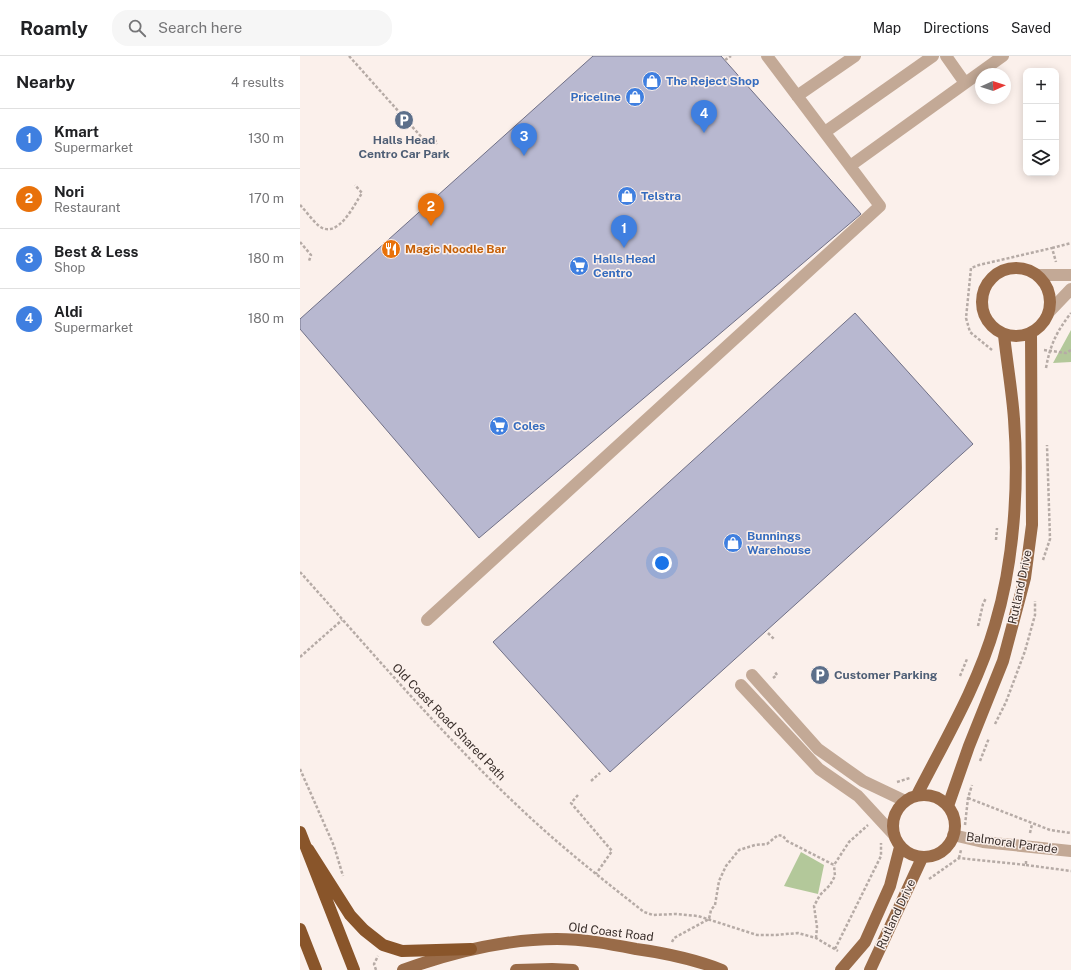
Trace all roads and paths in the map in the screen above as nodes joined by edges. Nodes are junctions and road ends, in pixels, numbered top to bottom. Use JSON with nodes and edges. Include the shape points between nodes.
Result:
{"nodes":[{"id":1,"x":349,"y":56,"type":"edge"},
{"id":2,"x":731,"y":56,"type":"edge"},
{"id":3,"x":855,"y":56,"type":"edge"},
{"id":4,"x":933,"y":56,"type":"edge"},
{"id":5,"x":946,"y":56,"type":"edge"},
{"id":6,"x":1003,"y":56,"type":"edge"},
{"id":7,"x":774,"y":58,"type":"edge"},
{"id":8,"x":725,"y":60,"type":"dead end"},
{"id":9,"x":965,"y":84,"type":"junction"},
{"id":10,"x":797,"y":96,"type":"junction"},
{"id":11,"x":824,"y":132,"type":"junction"},
{"id":12,"x":437,"y":144,"type":"dead end"},
{"id":13,"x":850,"y":166,"type":"junction"},
{"id":14,"x":355,"y":185,"type":"dead end"},
{"id":15,"x":300,"y":205,"type":"edge"},
{"id":16,"x":300,"y":242,"type":"edge"},
{"id":17,"x":1071,"y":243,"type":"edge"},
{"id":18,"x":1052,"y":248,"type":"junction"},
{"id":19,"x":309,"y":261,"type":"dead end"},
{"id":20,"x":1038,"y":275,"type":"junction"},
{"id":21,"x":1066,"y":275,"type":"edge"},
{"id":22,"x":1071,"y":289,"type":"edge"},
{"id":23,"x":1049,"y":312,"type":"junction"},
{"id":24,"x":1031,"y":333,"type":"junction"},
{"id":25,"x":1004,"y":335,"type":"junction"},
{"id":26,"x":1031,"y":350,"type":"junction"},
{"id":27,"x":1071,"y":350,"type":"edge"},
{"id":28,"x":1006,"y":352,"type":"junction"},
{"id":29,"x":999,"y":521,"type":"dead end"},
{"id":30,"x":997,"y":546,"type":"dead end"},
{"id":31,"x":300,"y":572,"type":"edge"},
{"id":32,"x":989,"y":592,"type":"dead end"},
{"id":33,"x":342,"y":620,"type":"junction"},
{"id":34,"x":426,"y":620,"type":"dead end"},
{"id":35,"x":977,"y":631,"type":"dead end"},
{"id":36,"x":768,"y":633,"type":"dead end"},
{"id":37,"x":774,"y":639,"type":"dead end"},
{"id":38,"x":300,"y":657,"type":"edge"},
{"id":39,"x":967,"y":658,"type":"dead end"},
{"id":40,"x":775,"y":672,"type":"dead end"},
{"id":41,"x":752,"y":675,"type":"dead end"},
{"id":42,"x":959,"y":679,"type":"dead end"},
{"id":43,"x":770,"y":683,"type":"dead end"},
{"id":44,"x":741,"y":685,"type":"dead end"},
{"id":45,"x":300,"y":769,"type":"edge"},
{"id":46,"x":600,"y":773,"type":"dead end"},
{"id":47,"x":912,"y":777,"type":"dead end"},
{"id":48,"x":591,"y":781,"type":"dead end"},
{"id":49,"x":889,"y":793,"type":"junction"},
{"id":50,"x":578,"y":795,"type":"dead end"},
{"id":51,"x":917,"y":795,"type":"junction"},
{"id":52,"x":968,"y":798,"type":"dead end"},
{"id":53,"x":905,"y":801,"type":"junction"},
{"id":54,"x":948,"y":806,"type":"junction"},
{"id":55,"x":875,"y":814,"type":"junction"},
{"id":56,"x":300,"y":832,"type":"edge"},
{"id":57,"x":1071,"y":833,"type":"edge"},
{"id":58,"x":954,"y":835,"type":"junction"},
{"id":59,"x":894,"y":836,"type":"junction"},
{"id":60,"x":880,"y":840,"type":"dead end"},
{"id":61,"x":900,"y":847,"type":"junction"},
{"id":62,"x":308,"y":849,"type":"junction"},
{"id":63,"x":1071,"y":851,"type":"edge"},
{"id":64,"x":922,"y":858,"type":"junction"},
{"id":65,"x":959,"y":858,"type":"dead end"},
{"id":66,"x":834,"y":865,"type":"junction"},
{"id":67,"x":1026,"y":865,"type":"dead end"},
{"id":68,"x":1071,"y":871,"type":"edge"},
{"id":69,"x":596,"y":874,"type":"junction"},
{"id":70,"x":344,"y":879,"type":"dead end"},
{"id":71,"x":924,"y":881,"type":"dead end"},
{"id":72,"x":709,"y":919,"type":"junction"},
{"id":73,"x":300,"y":929,"type":"edge"},
{"id":74,"x":816,"y":938,"type":"junction"},
{"id":75,"x":471,"y":949,"type":"junction"},
{"id":76,"x":835,"y":949,"type":"junction"},
{"id":77,"x":669,"y":954,"type":"junction"},
{"id":78,"x":852,"y":958,"type":"junction"},
{"id":79,"x":316,"y":970,"type":"edge"},
{"id":80,"x":354,"y":970,"type":"edge"},
{"id":81,"x":402,"y":970,"type":"edge"},
{"id":82,"x":516,"y":970,"type":"edge"},
{"id":83,"x":573,"y":970,"type":"edge"},
{"id":84,"x":722,"y":970,"type":"edge"},
{"id":85,"x":841,"y":970,"type":"edge"},
{"id":86,"x":870,"y":970,"type":"edge"}],
"edges":[{"from":1,"to":12,"type":"path","via":[[425,141],[434,138]]},
{"from":2,"to":8,"type":"path"},
{"from":3,"to":10,"type":"street"},
{"from":4,"to":11,"type":"street"},
{"from":5,"to":9,"type":"street"},
{"from":6,"to":9,"type":"street"},
{"from":7,"to":10,"type":"street"},
{"from":9,"to":13,"type":"street"},
{"from":10,"to":11,"type":"street"},
{"from":11,"to":13,"type":"street"},
{"from":13,"to":34,"type":"street","via":[[880,206]]},
{"from":14,"to":15,"type":"path","via":[[362,193],[339,226],[329,229],[320,227]]},
{"from":16,"to":19,"type":"path","via":[[311,254]]},
{"from":17,"to":18,"type":"path"},
{"from":18,"to":21,"type":"path"},
{"from":18,"to":28,"type":"path","via":[[971,268],[966,318],[970,332],[994,352]]},
{"from":20,"to":21,"type":"street"},
{"from":20,"to":23,"type":"main road","via":[[1047,286]]},
{"from":20,"to":25,"type":"main road","via":[[1026,269],[1013,267],[1000,270],[983,290],[981,304],[984,317],[992,328]]},
{"from":22,"to":23,"type":"street"},
{"from":23,"to":24,"type":"main road","via":[[1042,324]]},
{"from":24,"to":25,"type":"main road","via":[[1018,337]]},
{"from":24,"to":26,"type":"main road","name":"Rutland Drive"},
{"from":25,"to":28,"type":"main road","name":"Rutland Drive"},
{"from":26,"to":27,"type":"path","via":[[1066,353]]},
{"from":26,"to":54,"type":"main road","name":"Rutland Drive","via":[[1032,525],[1025,578],[1003,661]]},
{"from":28,"to":51,"type":"main road","name":"Rutland Drive","via":[[1014,419],[1015,488],[1010,561],[995,626],[972,687]]},
{"from":29,"to":30,"type":"path"},
{"from":31,"to":33,"type":"path","name":"Old Coast Road Shared Path"},
{"from":32,"to":35,"type":"path","via":[[983,604]]},
{"from":33,"to":38,"type":"path"},
{"from":33,"to":69,"type":"path","name":"Old Coast Road Shared Path","via":[[445,733],[521,809]]},
{"from":36,"to":37,"type":"path"},
{"from":39,"to":42,"type":"path"},
{"from":40,"to":43,"type":"path","via":[[777,675]]},
{"from":41,"to":49,"type":"street","via":[[818,749],[863,781]]},
{"from":44,"to":55,"type":"street","via":[[819,769],[858,796]]},
{"from":45,"to":70,"type":"path","via":[[334,846]]},
{"from":46,"to":48,"type":"path"},
{"from":47,"to":49,"type":"path","via":[[892,782]]},
{"from":49,"to":53,"type":"street"},
{"from":50,"to":69,"type":"path","via":[[571,804],[612,851]]},
{"from":51,"to":53,"type":"main road"},
{"from":51,"to":54,"type":"main road","via":[[928,795]]},
{"from":52,"to":57,"type":"path","via":[[1050,830]]},
{"from":53,"to":59,"type":"main road","via":[[896,810],[892,822]]},
{"from":54,"to":58,"type":"main road","via":[[954,816]]},
{"from":55,"to":59,"type":"street"},
{"from":55,"to":66,"type":"path","via":[[870,823],[849,842]]},
{"from":56,"to":62,"type":"highway"},
{"from":58,"to":63,"type":"street","name":"Balmoral Parade","via":[[983,842]]},
{"from":58,"to":64,"type":"main road","via":[[945,850],[934,856]]},
{"from":59,"to":61,"type":"main road"},
{"from":60,"to":76,"type":"path","via":[[881,856]]},
{"from":61,"to":64,"type":"main road","via":[[910,855]]},
{"from":61,"to":78,"type":"main road","name":"Rutland Drive","via":[[890,886],[881,908],[864,942]]},
{"from":62,"to":75,"type":"highway","via":[[350,915],[383,945],[402,951]]},
{"from":62,"to":80,"type":"highway"},
{"from":64,"to":86,"type":"main road","name":"Rutland Drive"},
{"from":65,"to":71,"type":"path"},
{"from":66,"to":72,"type":"path","via":[[778,835],[767,844],[739,850],[726,866],[719,881]]},
{"from":66,"to":74,"type":"path","via":[[834,876],[830,885],[814,906]]},
{"from":67,"to":68,"type":"path"},
{"from":69,"to":72,"type":"path","name":"Old Coast Road Shared Path","via":[[644,912],[653,915],[676,914]]},
{"from":72,"to":74,"type":"path","name":"Old Coast Road Shared Path","via":[[757,935],[798,933]]},
{"from":72,"to":77,"type":"path","via":[[674,938]]},
{"from":73,"to":79,"type":"highway"},
{"from":74,"to":76,"type":"path","name":"Old Coast Road Shared Path"},
{"from":75,"to":77,"type":"main road","name":"Old Coast Road","via":[[521,941],[558,939]]},
{"from":75,"to":81,"type":"main road","name":"Old Coast Road"},
{"from":76,"to":78,"type":"path","name":"Old Coast Road Shared Path"},
{"from":77,"to":84,"type":"main road","name":"Old Coast Road"},
{"from":78,"to":85,"type":"main road","name":"Rutland Drive"},
{"from":82,"to":83,"type":"main road"}]}
